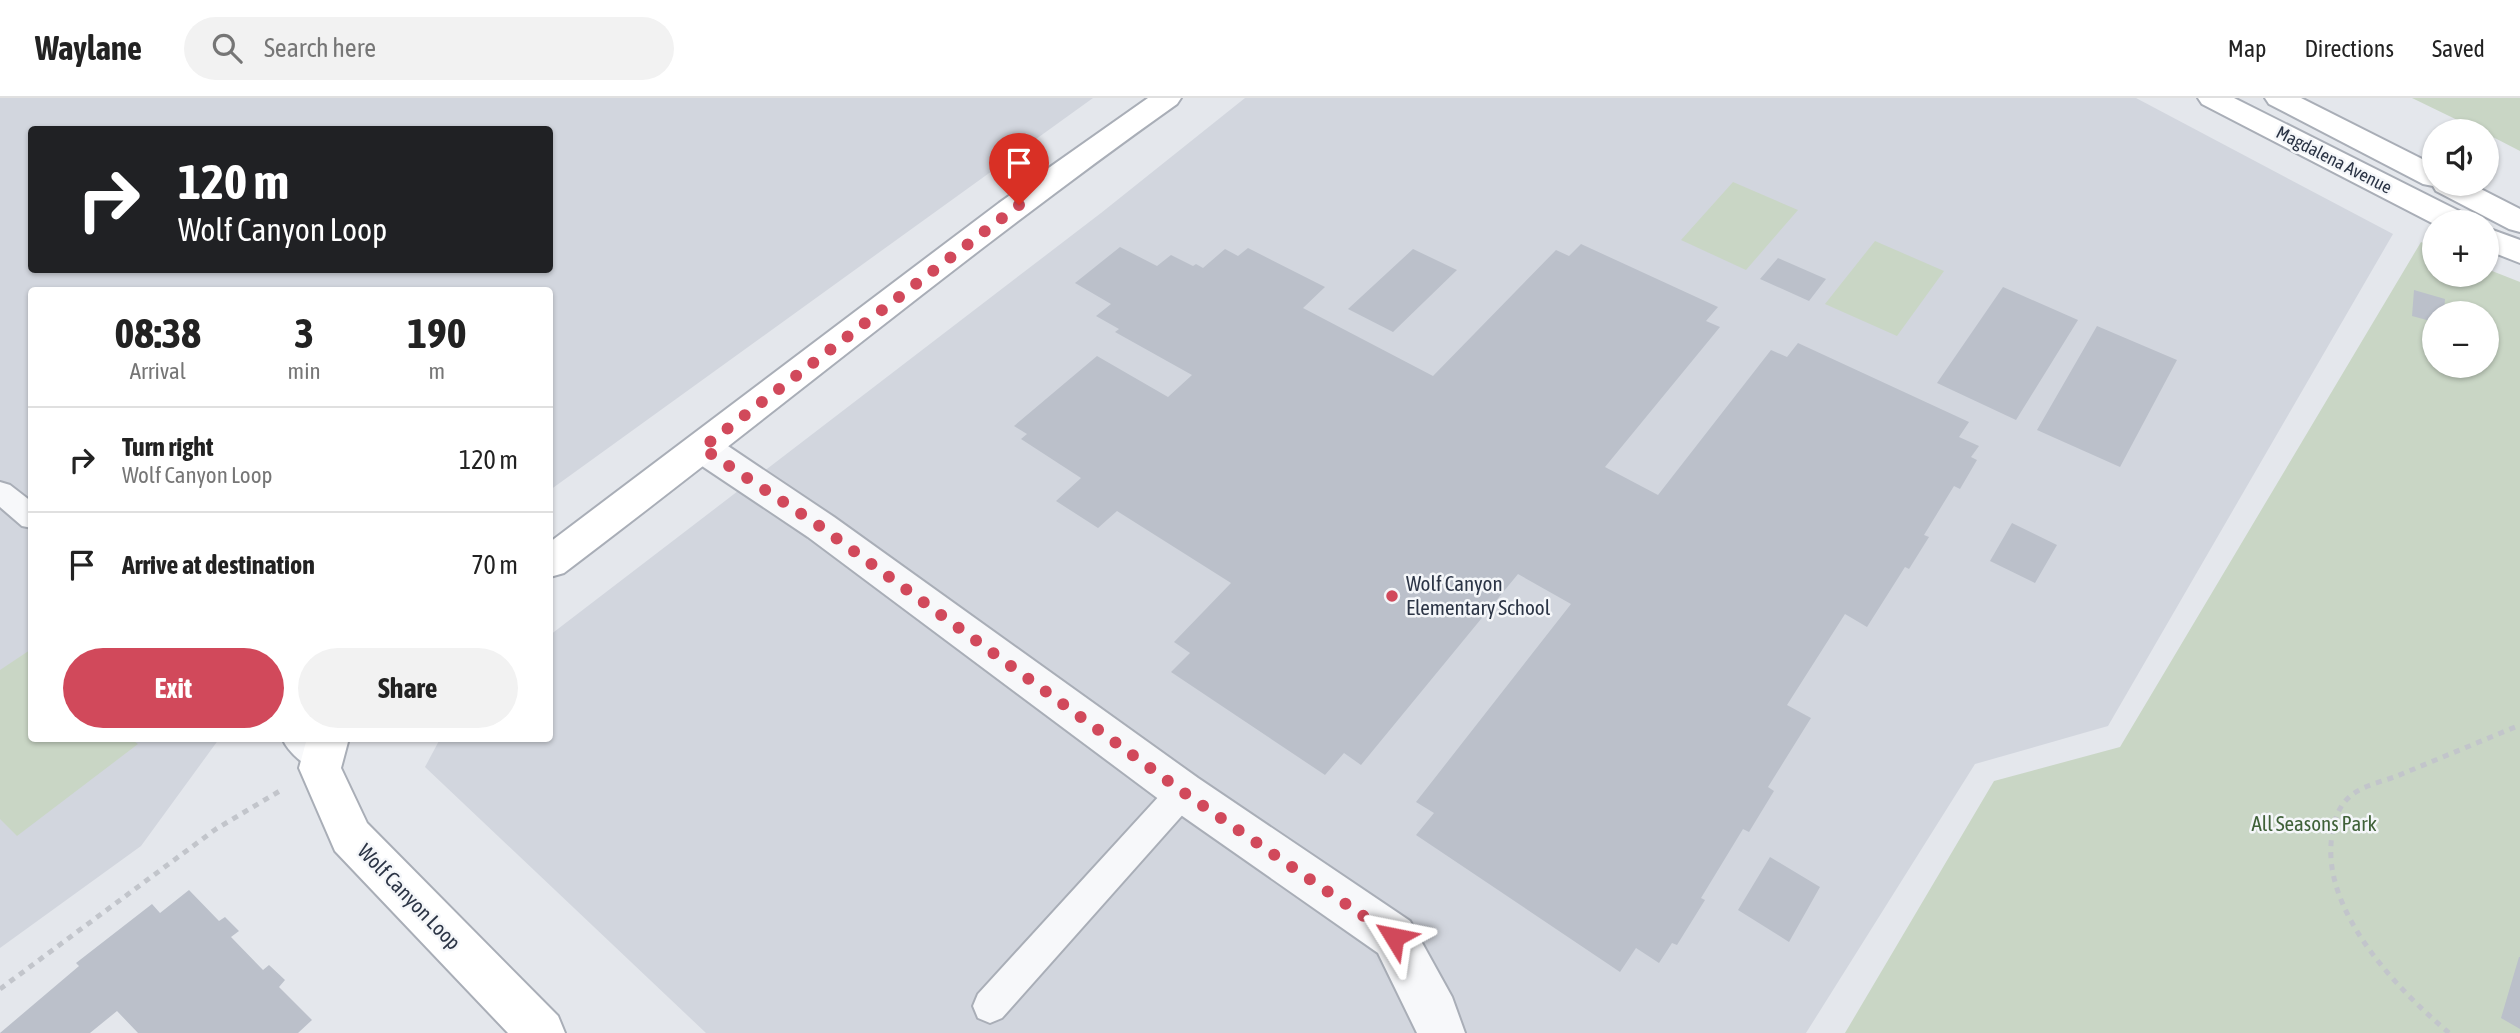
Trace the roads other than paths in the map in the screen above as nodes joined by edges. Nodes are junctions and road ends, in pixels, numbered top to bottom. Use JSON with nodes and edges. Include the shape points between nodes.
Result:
{"nodes":[{"id":1,"x":1167,"y":98,"type":"edge"},
{"id":2,"x":2212,"y":98,"type":"edge"},
{"id":3,"x":2279,"y":98,"type":"edge"},
{"id":4,"x":2422,"y":171,"type":"edge"},
{"id":5,"x":2470,"y":196,"type":"edge"},
{"id":6,"x":2432,"y":210,"type":"edge"},
{"id":7,"x":2520,"y":222,"type":"edge"},
{"id":8,"x":2499,"y":243,"type":"edge"},
{"id":9,"x":2520,"y":252,"type":"edge"},
{"id":10,"x":702,"y":448,"type":"junction"},
{"id":11,"x":0,"y":492,"type":"edge"},
{"id":12,"x":28,"y":515,"type":"edge"},
{"id":13,"x":553,"y":560,"type":"edge"},
{"id":14,"x":317,"y":751,"type":"edge"},
{"id":15,"x":1183,"y":792,"type":"junction"},
{"id":16,"x":990,"y":1006,"type":"dead end"},
{"id":17,"x":541,"y":1033,"type":"edge"},
{"id":18,"x":1441,"y":1033,"type":"edge"}],
"edges":[{"from":1,"to":10,"type":"street","via":[[1082,156]]},
{"from":2,"to":6,"type":"street","name":"Magdalena Avenue"},
{"from":3,"to":4,"type":"street","name":"Magdalena Avenue"},
{"from":5,"to":7,"type":"street"},
{"from":8,"to":9,"type":"street"},
{"from":10,"to":13,"type":"street"},
{"from":10,"to":15,"type":"street","via":[[821,527]]},
{"from":11,"to":12,"type":"lane"},
{"from":14,"to":17,"type":"street","name":"Wolf Canyon Loop","via":[[351,837]]},
{"from":15,"to":16,"type":"lane"},
{"from":15,"to":18,"type":"street","via":[[1394,937]]}]}
